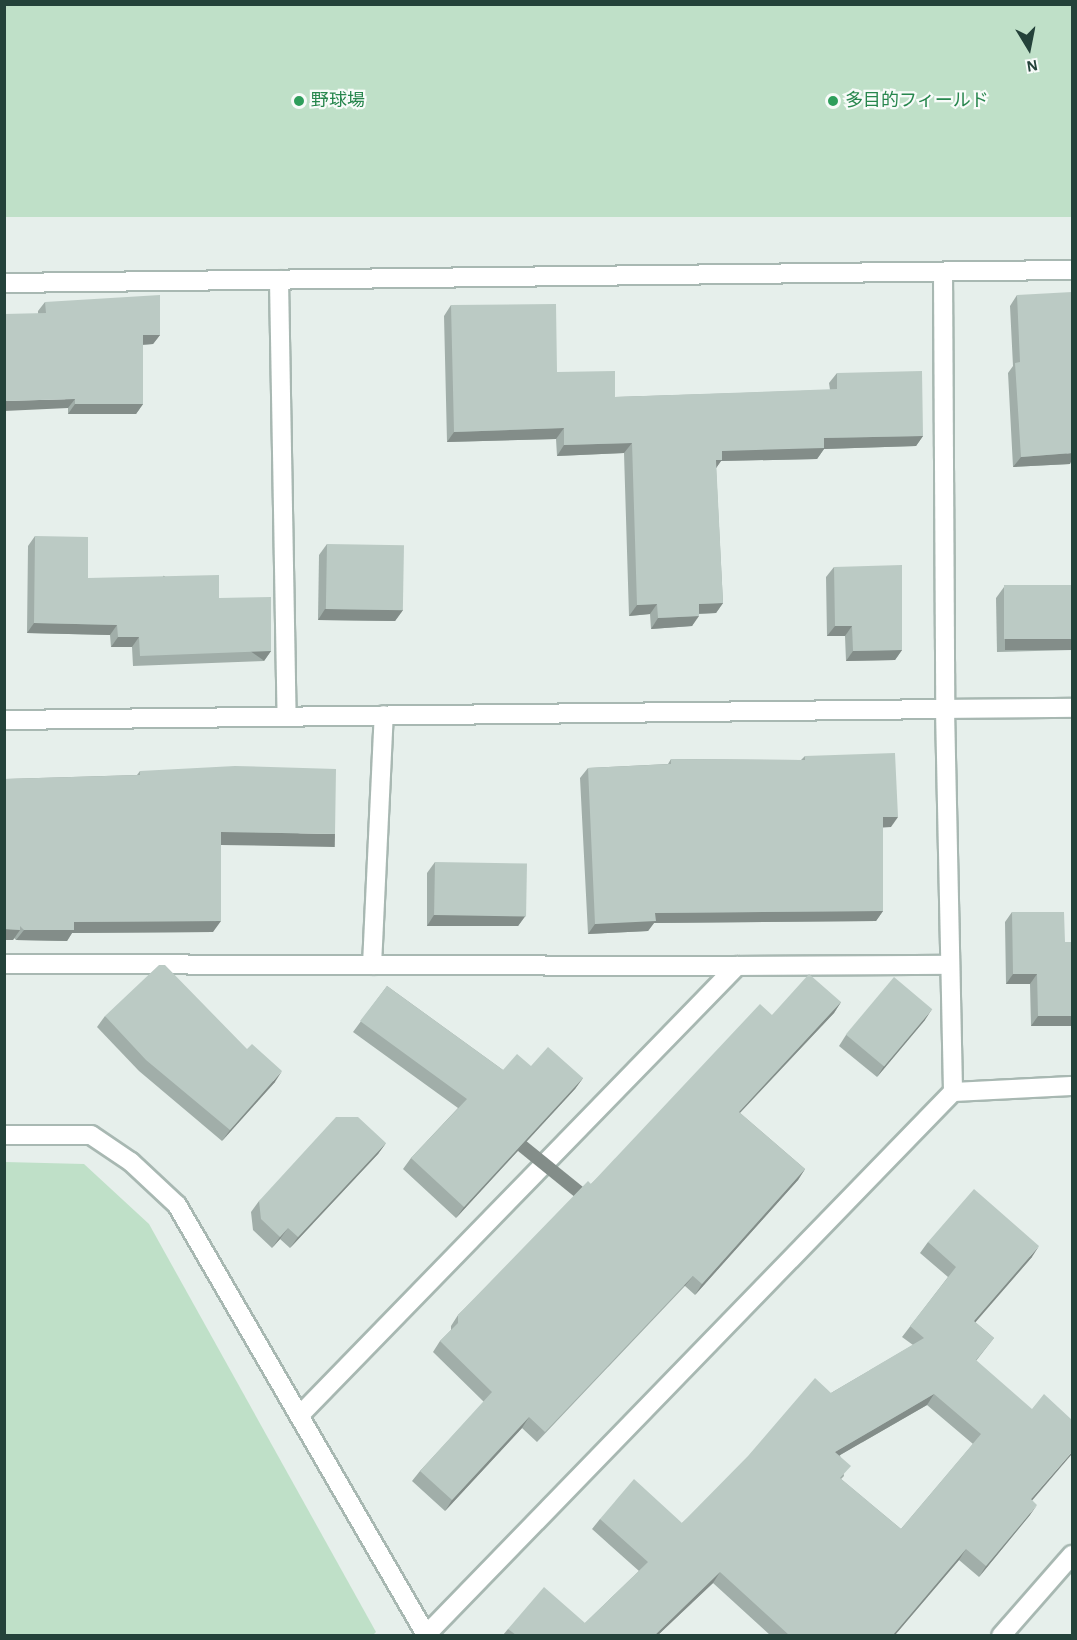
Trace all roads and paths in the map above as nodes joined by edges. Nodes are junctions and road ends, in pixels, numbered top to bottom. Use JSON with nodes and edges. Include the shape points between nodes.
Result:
{"nodes":[{"id":1,"x":1072,"y":270,"type":"edge"},
{"id":2,"x":943,"y":272,"type":"junction"},
{"id":3,"x":279,"y":280,"type":"junction"},
{"id":4,"x":4,"y":283,"type":"edge"},
{"id":5,"x":945,"y":708,"type":"junction"},
{"id":6,"x":1072,"y":708,"type":"edge"},
{"id":7,"x":384,"y":715,"type":"junction"},
{"id":8,"x":287,"y":717,"type":"junction"},
{"id":9,"x":4,"y":720,"type":"edge"},
{"id":10,"x":4,"y":964,"type":"edge"},
{"id":11,"x":372,"y":965,"type":"junction"},
{"id":12,"x":950,"y":965,"type":"junction"},
{"id":13,"x":737,"y":966,"type":"junction"},
{"id":14,"x":1072,"y":1086,"type":"edge"},
{"id":15,"x":953,"y":1092,"type":"junction"},
{"id":16,"x":4,"y":1135,"type":"edge"},
{"id":17,"x":300,"y":1415,"type":"junction"},
{"id":18,"x":1072,"y":1555,"type":"edge"},
{"id":19,"x":426,"y":1635,"type":"edge"},
{"id":20,"x":1001,"y":1635,"type":"edge"}],
"edges":[{"from":1,"to":2,"type":"street"},
{"from":2,"to":3,"type":"street"},
{"from":2,"to":5,"type":"street"},
{"from":3,"to":4,"type":"street"},
{"from":3,"to":8,"type":"street"},
{"from":5,"to":6,"type":"street"},
{"from":5,"to":7,"type":"street"},
{"from":5,"to":12,"type":"street"},
{"from":7,"to":8,"type":"street"},
{"from":7,"to":11,"type":"street"},
{"from":8,"to":9,"type":"street"},
{"from":10,"to":11,"type":"street"},
{"from":11,"to":13,"type":"street"},
{"from":12,"to":13,"type":"street"},
{"from":12,"to":15,"type":"street"},
{"from":13,"to":17,"type":"street"},
{"from":14,"to":15,"type":"street"},
{"from":15,"to":19,"type":"street"},
{"from":16,"to":17,"type":"street","via":[[92,1135],[131,1162],[177,1205]]},
{"from":17,"to":19,"type":"street"},
{"from":18,"to":20,"type":"street"}]}
